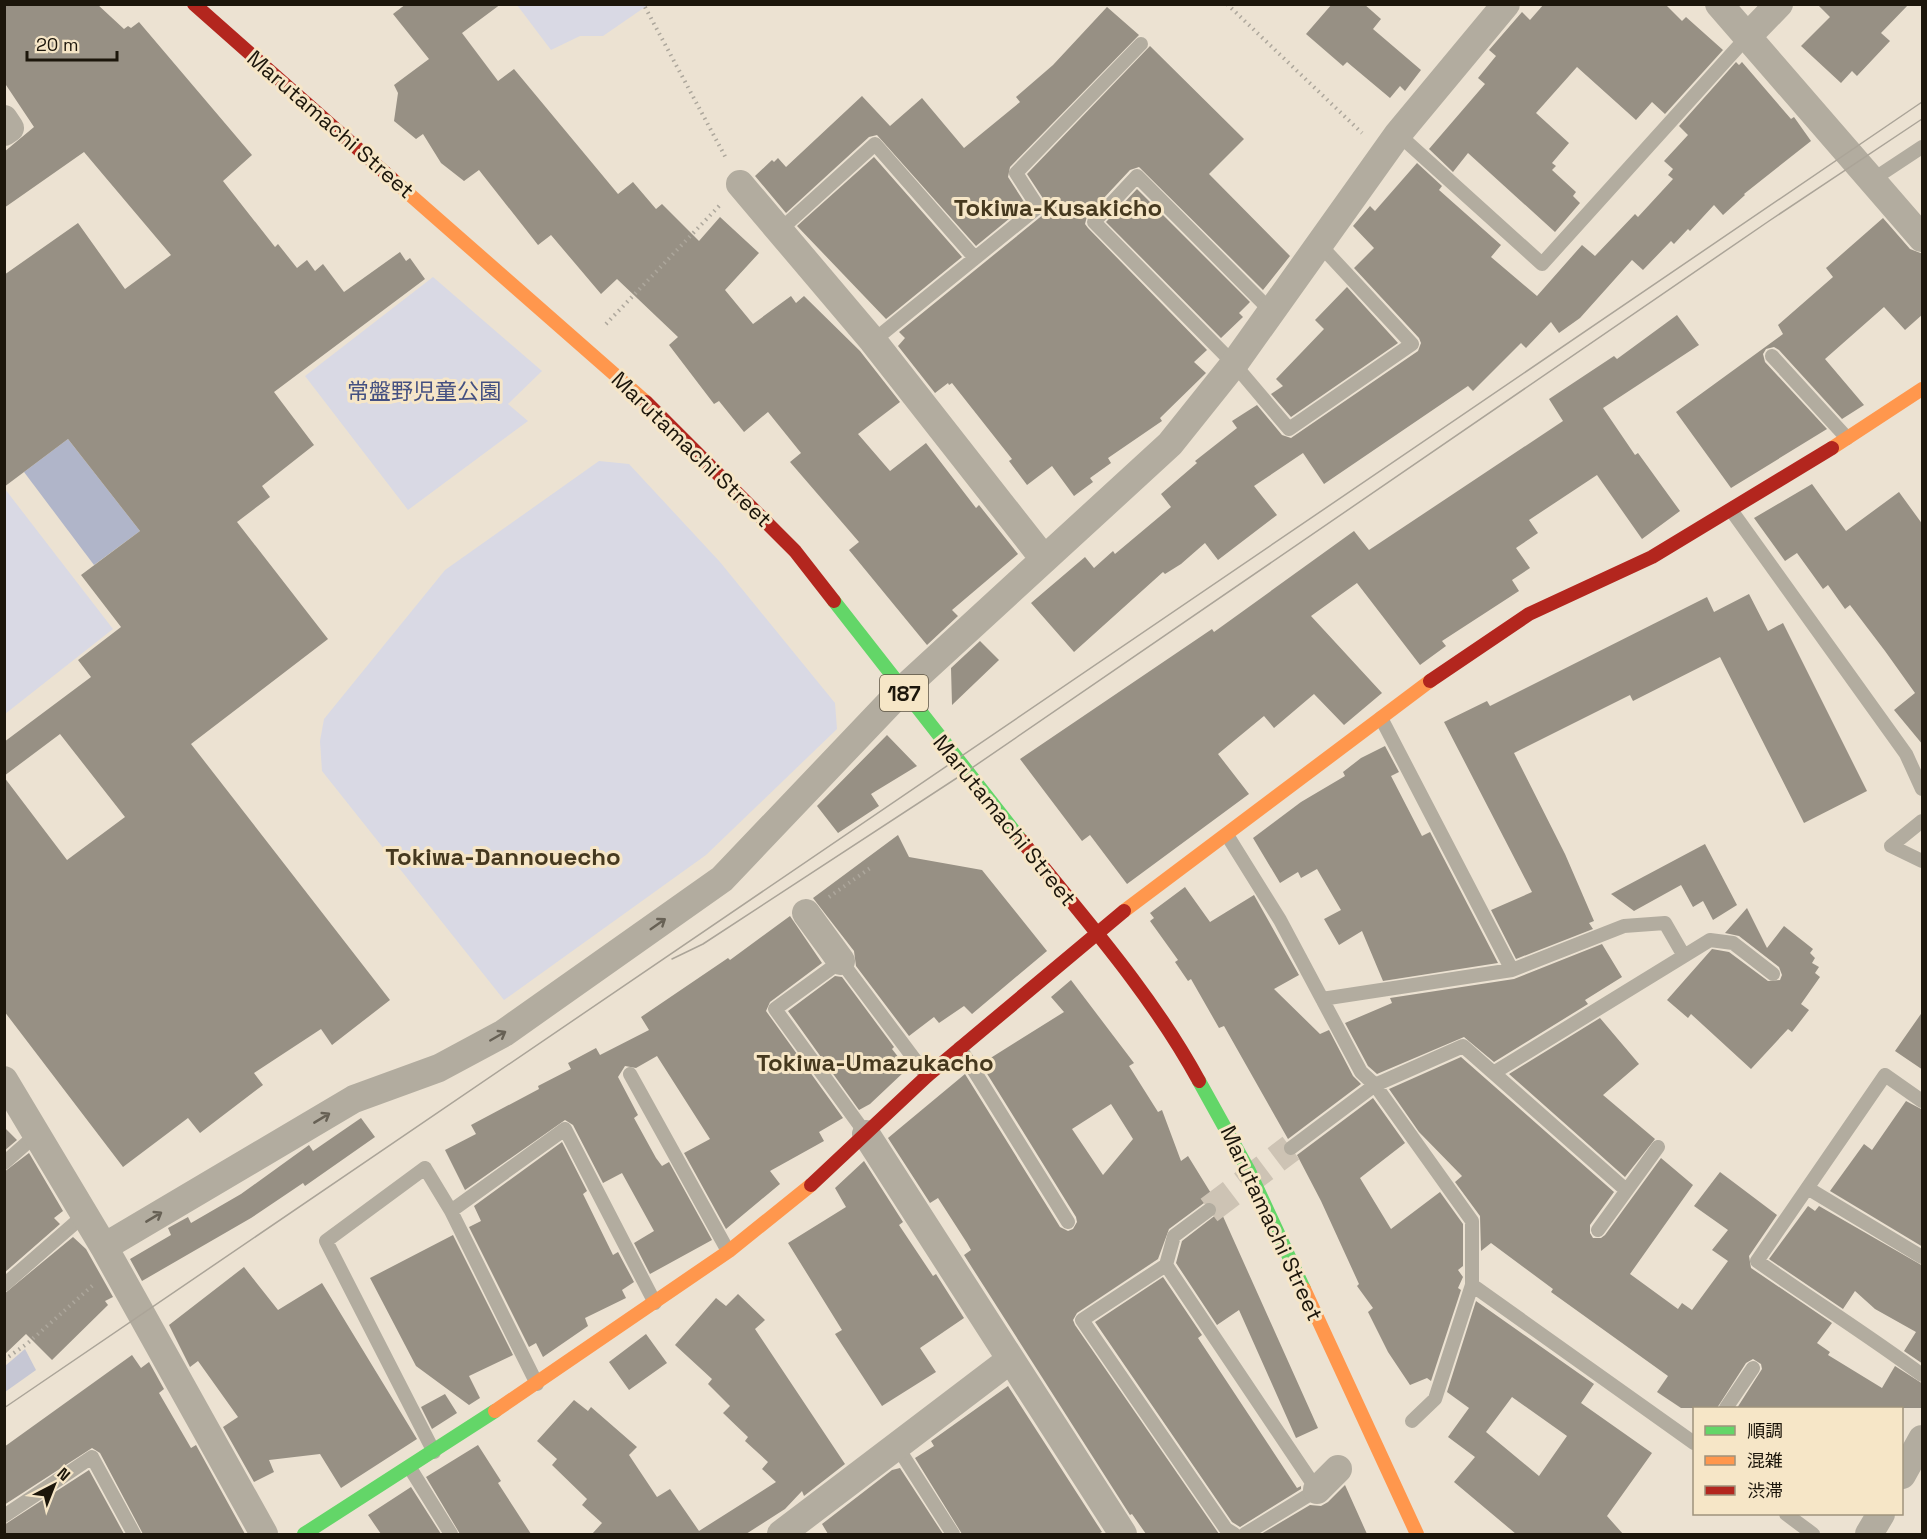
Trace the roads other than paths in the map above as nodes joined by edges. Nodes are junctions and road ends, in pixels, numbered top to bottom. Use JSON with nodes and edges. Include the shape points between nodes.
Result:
{"nodes":[{"id":1,"x":194,"y":4,"type":"edge"},
{"id":2,"x":1506,"y":4,"type":"edge"},
{"id":3,"x":1719,"y":4,"type":"edge"},
{"id":4,"x":1779,"y":4,"type":"edge"},
{"id":5,"x":1747,"y":37,"type":"junction"},
{"id":6,"x":1141,"y":44,"type":"dead end"},
{"id":7,"x":4,"y":119,"type":"edge"},
{"id":8,"x":4,"y":132,"type":"edge"},
{"id":9,"x":1391,"y":145,"type":"junction"},
{"id":10,"x":1923,"y":147,"type":"edge"},
{"id":11,"x":1872,"y":180,"type":"junction"},
{"id":12,"x":740,"y":184,"type":"road end"},
{"id":13,"x":780,"y":230,"type":"junction"},
{"id":14,"x":1923,"y":238,"type":"edge"},
{"id":15,"x":1320,"y":244,"type":"junction"},
{"id":16,"x":975,"y":258,"type":"junction"},
{"id":17,"x":1272,"y":312,"type":"junction"},
{"id":18,"x":873,"y":341,"type":"junction"},
{"id":19,"x":1772,"y":356,"type":"dead end"},
{"id":20,"x":1234,"y":364,"type":"junction"},
{"id":21,"x":1923,"y":389,"type":"edge"},
{"id":22,"x":1847,"y":438,"type":"junction"},
{"id":23,"x":1731,"y":510,"type":"junction"},
{"id":24,"x":1044,"y":559,"type":"junction"},
{"id":25,"x":902,"y":690,"type":"junction"},
{"id":26,"x":1382,"y":718,"type":"junction"},
{"id":27,"x":1923,"y":789,"type":"edge"},
{"id":28,"x":1923,"y":821,"type":"edge"},
{"id":29,"x":1227,"y":835,"type":"junction"},
{"id":30,"x":1923,"y":861,"type":"edge"},
{"id":31,"x":806,"y":913,"type":"road end"},
{"id":32,"x":1097,"y":937,"type":"junction"},
{"id":33,"x":1684,"y":956,"type":"junction"},
{"id":34,"x":841,"y":961,"type":"junction"},
{"id":35,"x":1512,"y":970,"type":"junction"},
{"id":36,"x":1773,"y":974,"type":"dead end"},
{"id":37,"x":1322,"y":999,"type":"junction"},
{"id":38,"x":960,"y":1048,"type":"junction"},
{"id":39,"x":1495,"y":1072,"type":"junction"},
{"id":40,"x":630,"y":1074,"type":"dead end"},
{"id":41,"x":927,"y":1076,"type":"junction"},
{"id":42,"x":4,"y":1080,"type":"edge"},
{"id":43,"x":1375,"y":1085,"type":"junction"},
{"id":44,"x":1923,"y":1101,"type":"edge"},
{"id":45,"x":38,"y":1134,"type":"junction"},
{"id":46,"x":866,"y":1134,"type":"junction"},
{"id":47,"x":1658,"y":1147,"type":"dead end"},
{"id":48,"x":1291,"y":1148,"type":"tunnel mouth"},
{"id":49,"x":4,"y":1163,"type":"edge"},
{"id":50,"x":1809,"y":1189,"type":"junction"},
{"id":51,"x":1626,"y":1190,"type":"junction"},
{"id":52,"x":1209,"y":1210,"type":"tunnel mouth"},
{"id":53,"x":451,"y":1211,"type":"junction"},
{"id":54,"x":83,"y":1216,"type":"junction"},
{"id":55,"x":1068,"y":1222,"type":"dead end"},
{"id":56,"x":1598,"y":1230,"type":"dead end"},
{"id":57,"x":729,"y":1251,"type":"junction"},
{"id":58,"x":108,"y":1256,"type":"junction"},
{"id":59,"x":1923,"y":1257,"type":"edge"},
{"id":60,"x":1166,"y":1265,"type":"junction"},
{"id":61,"x":4,"y":1285,"type":"edge"},
{"id":62,"x":1472,"y":1285,"type":"junction"},
{"id":63,"x":655,"y":1303,"type":"junction"},
{"id":64,"x":1010,"y":1360,"type":"junction"},
{"id":65,"x":1753,"y":1368,"type":"dead end"},
{"id":66,"x":1923,"y":1375,"type":"edge"},
{"id":67,"x":537,"y":1384,"type":"junction"},
{"id":68,"x":1727,"y":1407,"type":"edge"},
{"id":69,"x":1412,"y":1421,"type":"dead end"},
{"id":70,"x":1923,"y":1439,"type":"edge"},
{"id":71,"x":1693,"y":1442,"type":"edge"},
{"id":72,"x":898,"y":1448,"type":"junction"},
{"id":73,"x":434,"y":1452,"type":"junction"},
{"id":74,"x":410,"y":1468,"type":"junction"},
{"id":75,"x":1338,"y":1469,"type":"dead end"},
{"id":76,"x":1903,"y":1473,"type":"edge"},
{"id":77,"x":1317,"y":1490,"type":"junction"},
{"id":78,"x":1787,"y":1515,"type":"edge"},
{"id":79,"x":1880,"y":1515,"type":"edge"},
{"id":80,"x":4,"y":1516,"type":"edge"},
{"id":81,"x":1226,"y":1533,"type":"edge"},
{"id":82,"x":134,"y":1534,"type":"edge"},
{"id":83,"x":264,"y":1534,"type":"edge"},
{"id":84,"x":304,"y":1534,"type":"edge"},
{"id":85,"x":451,"y":1534,"type":"edge"},
{"id":86,"x":781,"y":1534,"type":"edge"},
{"id":87,"x":953,"y":1534,"type":"edge"},
{"id":88,"x":1123,"y":1534,"type":"edge"},
{"id":89,"x":1245,"y":1534,"type":"edge"},
{"id":90,"x":1417,"y":1534,"type":"edge"},
{"id":91,"x":1813,"y":1534,"type":"edge"},
{"id":92,"x":1869,"y":1534,"type":"edge"}],
"edges":[{"from":1,"to":25,"type":"street","name":"Marutamachi Street","number":"187","via":[[667,421],[795,550]]},
{"from":2,"to":9,"type":"street"},
{"from":3,"to":5,"type":"street"},
{"from":4,"to":5,"type":"street"},
{"from":5,"to":9,"type":"lane","via":[[1542,264]]},
{"from":5,"to":11,"type":"street"},
{"from":6,"to":16,"type":"lane","via":[[1016,173],[1038,207]]},
{"from":7,"to":8,"type":"street","via":[[10,128]]},
{"from":9,"to":15,"type":"street"},
{"from":10,"to":11,"type":"lane"},
{"from":11,"to":14,"type":"street"},
{"from":12,"to":13,"type":"street"},
{"from":13,"to":16,"type":"lane","via":[[875,144]]},
{"from":13,"to":18,"type":"street"},
{"from":15,"to":17,"type":"street"},
{"from":15,"to":20,"type":"lane","via":[[1412,344],[1289,429]]},
{"from":16,"to":18,"type":"lane"},
{"from":17,"to":20,"type":"street"},
{"from":17,"to":20,"type":"lane","via":[[1137,176],[1094,222]]},
{"from":18,"to":24,"type":"street"},
{"from":19,"to":22,"type":"lane"},
{"from":20,"to":24,"type":"street","via":[[1170,444]]},
{"from":21,"to":22,"type":"street"},
{"from":22,"to":23,"type":"street"},
{"from":23,"to":26,"type":"street","via":[[1652,557],[1529,614],[1440,673]]},
{"from":23,"to":27,"type":"lane","via":[[1906,754]]},
{"from":24,"to":25,"type":"street"},
{"from":25,"to":32,"type":"street","name":"Marutamachi Street","number":"187"},
{"from":58,"to":25,"type":"street","one_way":true,"via":[[354,1099],[439,1068],[504,1033],[722,879]]},
{"from":26,"to":29,"type":"street"},
{"from":26,"to":35,"type":"lane"},
{"from":28,"to":30,"type":"lane","via":[[1891,846]]},
{"from":29,"to":32,"type":"street","via":[[1143,895]]},
{"from":29,"to":37,"type":"lane","via":[[1280,920]]},
{"from":31,"to":34,"type":"street"},
{"from":32,"to":38,"type":"street"},
{"from":32,"to":90,"type":"street","name":"Marutamachi Street","number":"187","via":[[1123,965],[1175,1037],[1218,1111]]},
{"from":33,"to":35,"type":"lane","via":[[1665,922],[1623,926]]},
{"from":33,"to":36,"type":"lane","via":[[1710,940],[1733,943]]},
{"from":33,"to":39,"type":"lane"},
{"from":34,"to":41,"type":"lane"},
{"from":34,"to":46,"type":"lane","via":[[776,1009]]},
{"from":35,"to":37,"type":"lane"},
{"from":37,"to":43,"type":"lane","via":[[1361,1072]]},
{"from":38,"to":41,"type":"street"},
{"from":38,"to":55,"type":"lane"},
{"from":39,"to":43,"type":"lane","via":[[1463,1046]]},
{"from":39,"to":51,"type":"lane"},
{"from":40,"to":57,"type":"lane"},
{"from":41,"to":46,"type":"street"},
{"from":42,"to":45,"type":"street"},
{"from":43,"to":48,"type":"lane"},
{"from":43,"to":62,"type":"lane","via":[[1472,1221]]},
{"from":44,"to":50,"type":"lane","via":[[1885,1075]]},
{"from":45,"to":49,"type":"lane"},
{"from":45,"to":54,"type":"street"},
{"from":46,"to":57,"type":"street","via":[[798,1197]]},
{"from":46,"to":64,"type":"street"},
{"from":47,"to":51,"type":"lane"},
{"from":50,"to":59,"type":"lane"},
{"from":50,"to":66,"type":"lane","via":[[1757,1261]]},
{"from":51,"to":56,"type":"lane"},
{"from":52,"to":60,"type":"lane","via":[[1174,1236]]},
{"from":53,"to":63,"type":"lane","via":[[565,1130]]},
{"from":53,"to":67,"type":"lane"},
{"from":53,"to":73,"type":"lane","via":[[425,1168],[326,1241]]},
{"from":54,"to":58,"type":"street"},
{"from":54,"to":61,"type":"lane"},
{"from":57,"to":63,"type":"street"},
{"from":58,"to":83,"type":"street"},
{"from":60,"to":77,"type":"lane"},
{"from":60,"to":81,"type":"lane","via":[[1082,1320]]},
{"from":62,"to":69,"type":"lane","via":[[1435,1399]]},
{"from":62,"to":71,"type":"lane"},
{"from":63,"to":67,"type":"street"},
{"from":64,"to":72,"type":"street"},
{"from":64,"to":88,"type":"street"},
{"from":65,"to":68,"type":"lane"},
{"from":67,"to":73,"type":"street"},
{"from":70,"to":76,"type":"street"},
{"from":72,"to":86,"type":"street"},
{"from":72,"to":87,"type":"lane"},
{"from":73,"to":74,"type":"street"},
{"from":74,"to":84,"type":"street"},
{"from":74,"to":85,"type":"lane"},
{"from":75,"to":77,"type":"street"},
{"from":77,"to":89,"type":"lane"},
{"from":78,"to":91,"type":"lane"},
{"from":79,"to":92,"type":"street"},
{"from":80,"to":82,"type":"lane","via":[[92,1457]]}]}
